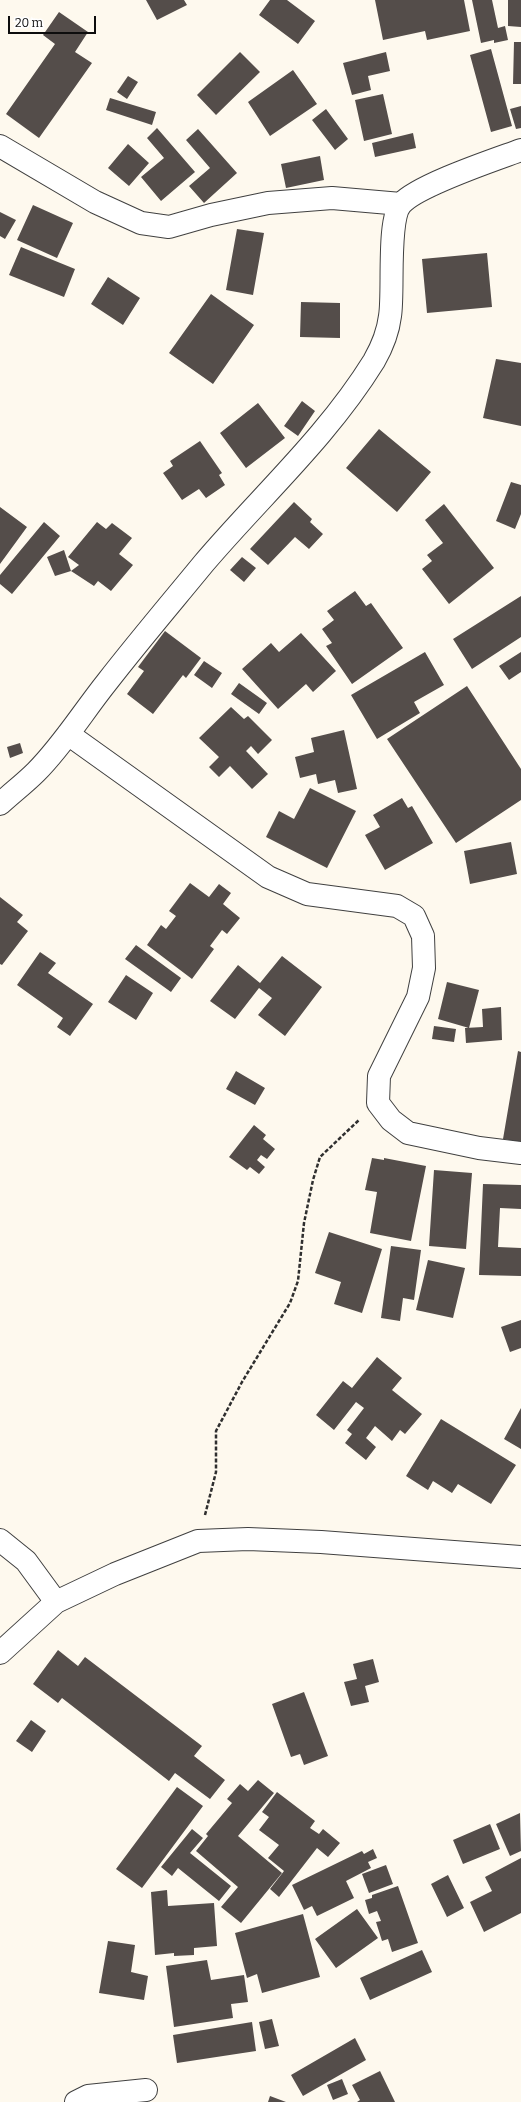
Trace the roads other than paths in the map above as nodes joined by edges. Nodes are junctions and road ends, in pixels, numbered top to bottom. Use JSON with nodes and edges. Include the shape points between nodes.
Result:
{"nodes":[{"id":1,"x":0,"y":146,"type":"edge"},
{"id":2,"x":521,"y":150,"type":"edge"},
{"id":3,"x":401,"y":204,"type":"junction"},
{"id":4,"x":68,"y":734,"type":"junction"},
{"id":5,"x":0,"y":804,"type":"edge"},
{"id":6,"x":521,"y":1153,"type":"edge"},
{"id":7,"x":0,"y":1540,"type":"edge"},
{"id":8,"x":521,"y":1557,"type":"edge"},
{"id":9,"x":56,"y":1602,"type":"junction"},
{"id":10,"x":0,"y":1653,"type":"edge"},
{"id":11,"x":146,"y":2090,"type":"dead end"},
{"id":12,"x":76,"y":2102,"type":"edge"}],
"edges":[{"from":1,"to":3,"type":"street","via":[[95,202],[141,223],[169,227],[268,202],[332,198]]},
{"from":2,"to":3,"type":"street","via":[[419,191]]},
{"from":3,"to":4,"type":"street","via":[[394,225],[391,315],[386,338],[374,361],[287,474],[251,509],[205,562]]},
{"from":4,"to":5,"type":"street","via":[[37,772]]},
{"from":4,"to":6,"type":"street","via":[[268,877],[307,894],[397,906],[414,916],[423,936],[424,968],[418,997],[379,1076],[378,1103],[391,1120],[408,1133],[479,1148]]},
{"from":7,"to":9,"type":"street","via":[[26,1561]]},
{"from":8,"to":9,"type":"street","via":[[321,1542],[248,1539],[198,1541],[116,1574]]},
{"from":9,"to":10,"type":"street"},
{"from":11,"to":12,"type":"street","via":[[88,2096]]}]}
